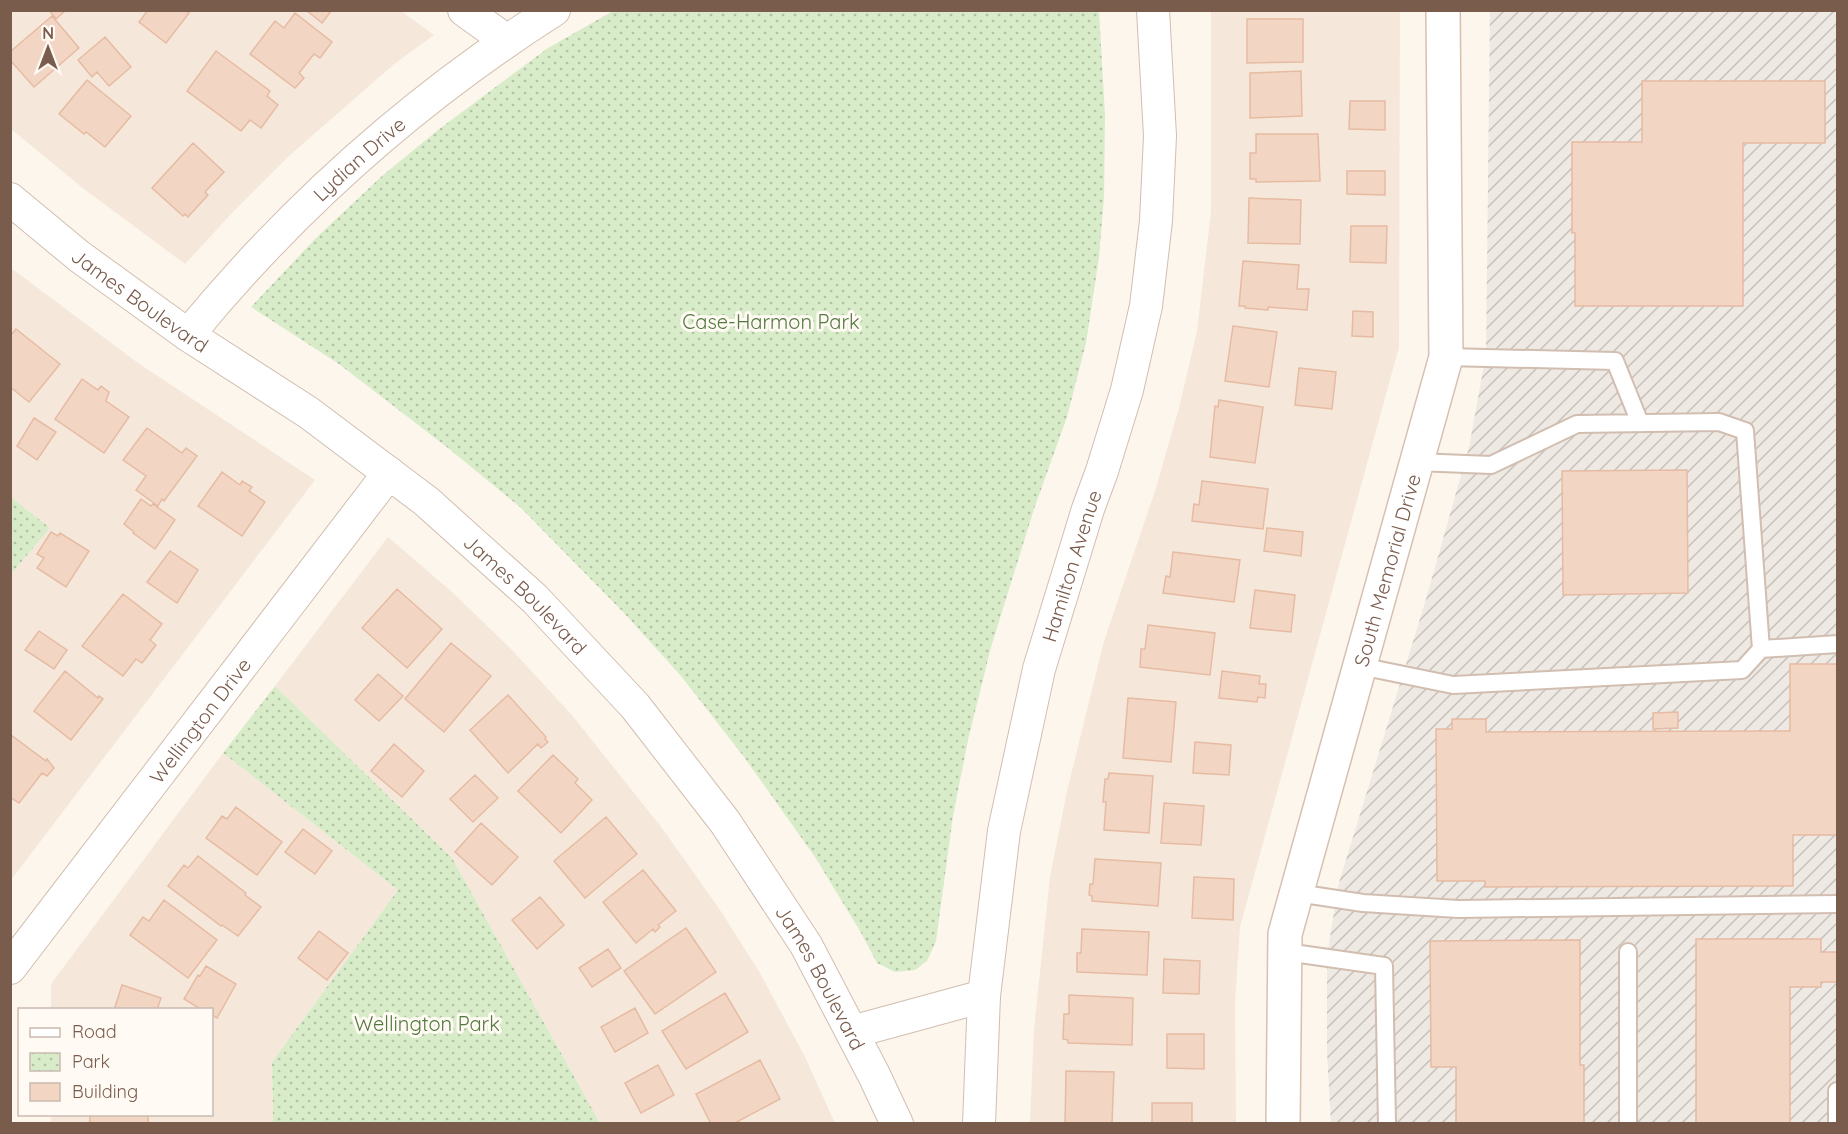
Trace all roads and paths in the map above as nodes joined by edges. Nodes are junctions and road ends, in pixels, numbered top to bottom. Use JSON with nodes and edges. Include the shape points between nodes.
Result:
{"nodes":[{"id":1,"x":464,"y":10,"type":"edge"},
{"id":2,"x":554,"y":10,"type":"edge"},
{"id":3,"x":1153,"y":10,"type":"edge"},
{"id":4,"x":1443,"y":10,"type":"edge"},
{"id":5,"x":507,"y":41,"type":"junction"},
{"id":6,"x":10,"y":199,"type":"edge"},
{"id":7,"x":188,"y":335,"type":"junction"},
{"id":8,"x":1446,"y":357,"type":"junction"},
{"id":9,"x":1640,"y":423,"type":"junction"},
{"id":10,"x":1416,"y":462,"type":"junction"},
{"id":11,"x":389,"y":473,"type":"junction"},
{"id":12,"x":1838,"y":644,"type":"edge"},
{"id":13,"x":1761,"y":649,"type":"junction"},
{"id":14,"x":1360,"y":666,"type":"junction"},
{"id":15,"x":1297,"y":893,"type":"junction"},
{"id":16,"x":1838,"y":904,"type":"edge"},
{"id":17,"x":1286,"y":952,"type":"junction"},
{"id":18,"x":1628,"y":952,"type":"dead end"},
{"id":19,"x":10,"y":968,"type":"edge"},
{"id":20,"x":984,"y":996,"type":"junction"},
{"id":21,"x":852,"y":1032,"type":"junction"},
{"id":22,"x":1837,"y":1091,"type":"edge"},
{"id":23,"x":897,"y":1124,"type":"edge"},
{"id":24,"x":979,"y":1124,"type":"edge"},
{"id":25,"x":1283,"y":1124,"type":"edge"},
{"id":26,"x":1387,"y":1124,"type":"edge"},
{"id":27,"x":1628,"y":1124,"type":"edge"},
{"id":28,"x":1837,"y":1124,"type":"edge"}],
"edges":[{"from":1,"to":5,"type":"street"},
{"from":2,"to":5,"type":"street","name":"Lydian Drive"},
{"from":3,"to":20,"type":"street","name":"Hamilton Avenue","via":[[1160,136],[1146,306],[1127,390],[1039,669],[1004,831]]},
{"from":4,"to":8,"type":"main road","name":"South Memorial Drive"},
{"from":5,"to":7,"type":"street","name":"Lydian Drive","via":[[394,126],[297,214]]},
{"from":6,"to":7,"type":"street","name":"James Boulevard","via":[[80,257]]},
{"from":7,"to":11,"type":"street","name":"James Boulevard","via":[[309,413]]},
{"from":8,"to":9,"type":"lane","via":[[1615,361]]},
{"from":8,"to":10,"type":"main road","name":"South Memorial Drive"},
{"from":9,"to":10,"type":"lane","via":[[1577,424],[1491,465]]},
{"from":9,"to":13,"type":"lane","via":[[1719,422],[1745,431]]},
{"from":10,"to":14,"type":"main road","name":"South Memorial Drive"},
{"from":11,"to":19,"type":"street","name":"Wellington Drive"},
{"from":11,"to":21,"type":"street","name":"James Boulevard","via":[[535,599],[635,706],[725,822],[806,945]]},
{"from":12,"to":13,"type":"lane"},
{"from":13,"to":14,"type":"lane","via":[[1742,670],[1453,685]]},
{"from":14,"to":15,"type":"main road","name":"South Memorial Drive"},
{"from":15,"to":16,"type":"lane","via":[[1363,903],[1458,909]]},
{"from":15,"to":17,"type":"main road","name":"South Memorial Drive","via":[[1285,934]]},
{"from":17,"to":25,"type":"main road","name":"South Memorial Drive"},
{"from":17,"to":26,"type":"lane","via":[[1384,966]]},
{"from":18,"to":27,"type":"lane"},
{"from":20,"to":21,"type":"street"},
{"from":20,"to":24,"type":"street","name":"Hamilton Avenue"},
{"from":21,"to":23,"type":"street","name":"James Boulevard"},
{"from":22,"to":28,"type":"lane"}]}
